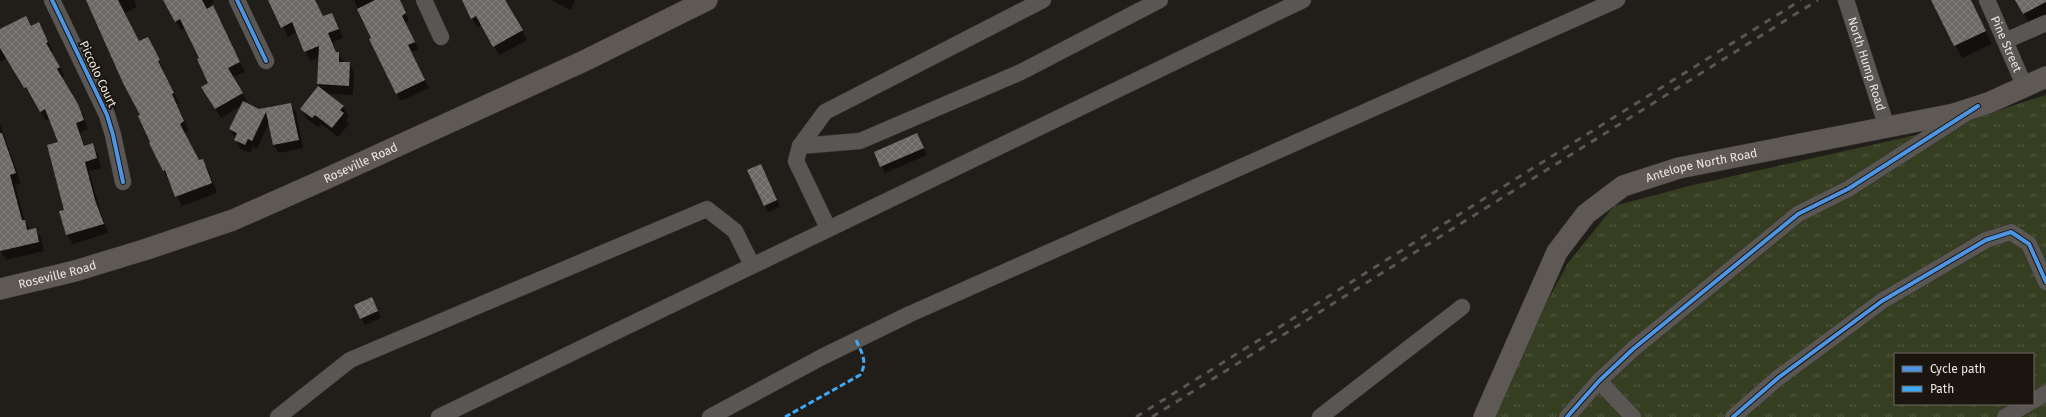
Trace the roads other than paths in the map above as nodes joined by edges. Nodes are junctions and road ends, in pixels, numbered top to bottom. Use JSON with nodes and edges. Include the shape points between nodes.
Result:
{"nodes":[{"id":1,"x":52,"y":0,"type":"edge"},
{"id":2,"x":237,"y":0,"type":"edge"},
{"id":3,"x":424,"y":0,"type":"edge"},
{"id":4,"x":707,"y":0,"type":"edge"},
{"id":5,"x":1043,"y":0,"type":"edge"},
{"id":6,"x":1160,"y":0,"type":"edge"},
{"id":7,"x":1303,"y":0,"type":"edge"},
{"id":8,"x":1617,"y":0,"type":"edge"},
{"id":9,"x":1846,"y":0,"type":"edge"},
{"id":10,"x":1987,"y":0,"type":"edge"},
{"id":11,"x":2046,"y":23,"type":"edge"},
{"id":12,"x":441,"y":36,"type":"dead end"},
{"id":13,"x":2005,"y":41,"type":"junction"},
{"id":14,"x":266,"y":61,"type":"dead end"},
{"id":15,"x":2046,"y":77,"type":"edge"},
{"id":16,"x":2026,"y":87,"type":"junction"},
{"id":17,"x":1978,"y":106,"type":"junction"},
{"id":18,"x":1887,"y":128,"type":"junction"},
{"id":19,"x":800,"y":146,"type":"junction"},
{"id":20,"x":123,"y":182,"type":"dead end"},
{"id":21,"x":828,"y":228,"type":"junction"},
{"id":22,"x":752,"y":265,"type":"junction"},
{"id":23,"x":2046,"y":282,"type":"edge"},
{"id":24,"x":0,"y":289,"type":"edge"},
{"id":25,"x":1462,"y":307,"type":"dead end"},
{"id":26,"x":1599,"y":381,"type":"junction"},
{"id":27,"x":2046,"y":393,"type":"edge"},
{"id":28,"x":2034,"y":400,"type":"edge"},
{"id":29,"x":2025,"y":405,"type":"edge"},
{"id":30,"x":278,"y":417,"type":"edge"},
{"id":31,"x":439,"y":417,"type":"edge"},
{"id":32,"x":710,"y":417,"type":"edge"},
{"id":33,"x":1320,"y":417,"type":"edge"},
{"id":34,"x":1484,"y":417,"type":"edge"},
{"id":35,"x":1567,"y":417,"type":"edge"},
{"id":36,"x":1633,"y":417,"type":"edge"},
{"id":37,"x":1733,"y":417,"type":"edge"},
{"id":38,"x":2005,"y":417,"type":"edge"}],
"edges":[{"from":1,"to":20,"type":"street","name":"Piccolo Court","via":[[107,115]]},
{"from":2,"to":14,"type":"street"},
{"from":3,"to":12,"type":"street"},
{"from":4,"to":24,"type":"main road","name":"Roseville Road","via":[[584,61],[233,220],[147,249]]},
{"from":5,"to":19,"type":"street","via":[[825,112]]},
{"from":6,"to":19,"type":"street","via":[[1021,72],[860,141]]},
{"from":7,"to":21,"type":"street"},
{"from":8,"to":32,"type":"street","via":[[910,314],[822,357]]},
{"from":9,"to":18,"type":"street","name":"North Hump Road"},
{"from":10,"to":13,"type":"street","name":"Pine Street"},
{"from":11,"to":13,"type":"street"},
{"from":13,"to":16,"type":"street","name":"Pine Street"},
{"from":15,"to":16,"type":"main road","name":"Antelope North Road"},
{"from":16,"to":17,"type":"main road","name":"Antelope North Road"},
{"from":17,"to":18,"type":"main road","name":"Antelope North Road","via":[[1954,114]]},
{"from":17,"to":26,"type":"street","via":[[1848,189],[1798,214],[1633,349]]},
{"from":18,"to":34,"type":"main road","name":"Antelope North Road","via":[[1679,168],[1623,186],[1605,198],[1586,214],[1557,252]]},
{"from":19,"to":21,"type":"street","via":[[796,161]]},
{"from":21,"to":22,"type":"street"},
{"from":22,"to":30,"type":"street","via":[[735,231],[707,208],[350,360]]},
{"from":22,"to":31,"type":"street"},
{"from":23,"to":37,"type":"street","via":[[2029,244],[2011,232],[1986,240],[1882,301],[1778,378]]},
{"from":25,"to":33,"type":"street"},
{"from":26,"to":35,"type":"street"},
{"from":26,"to":36,"type":"street"},
{"from":27,"to":28,"type":"street"},
{"from":29,"to":38,"type":"street"}]}
